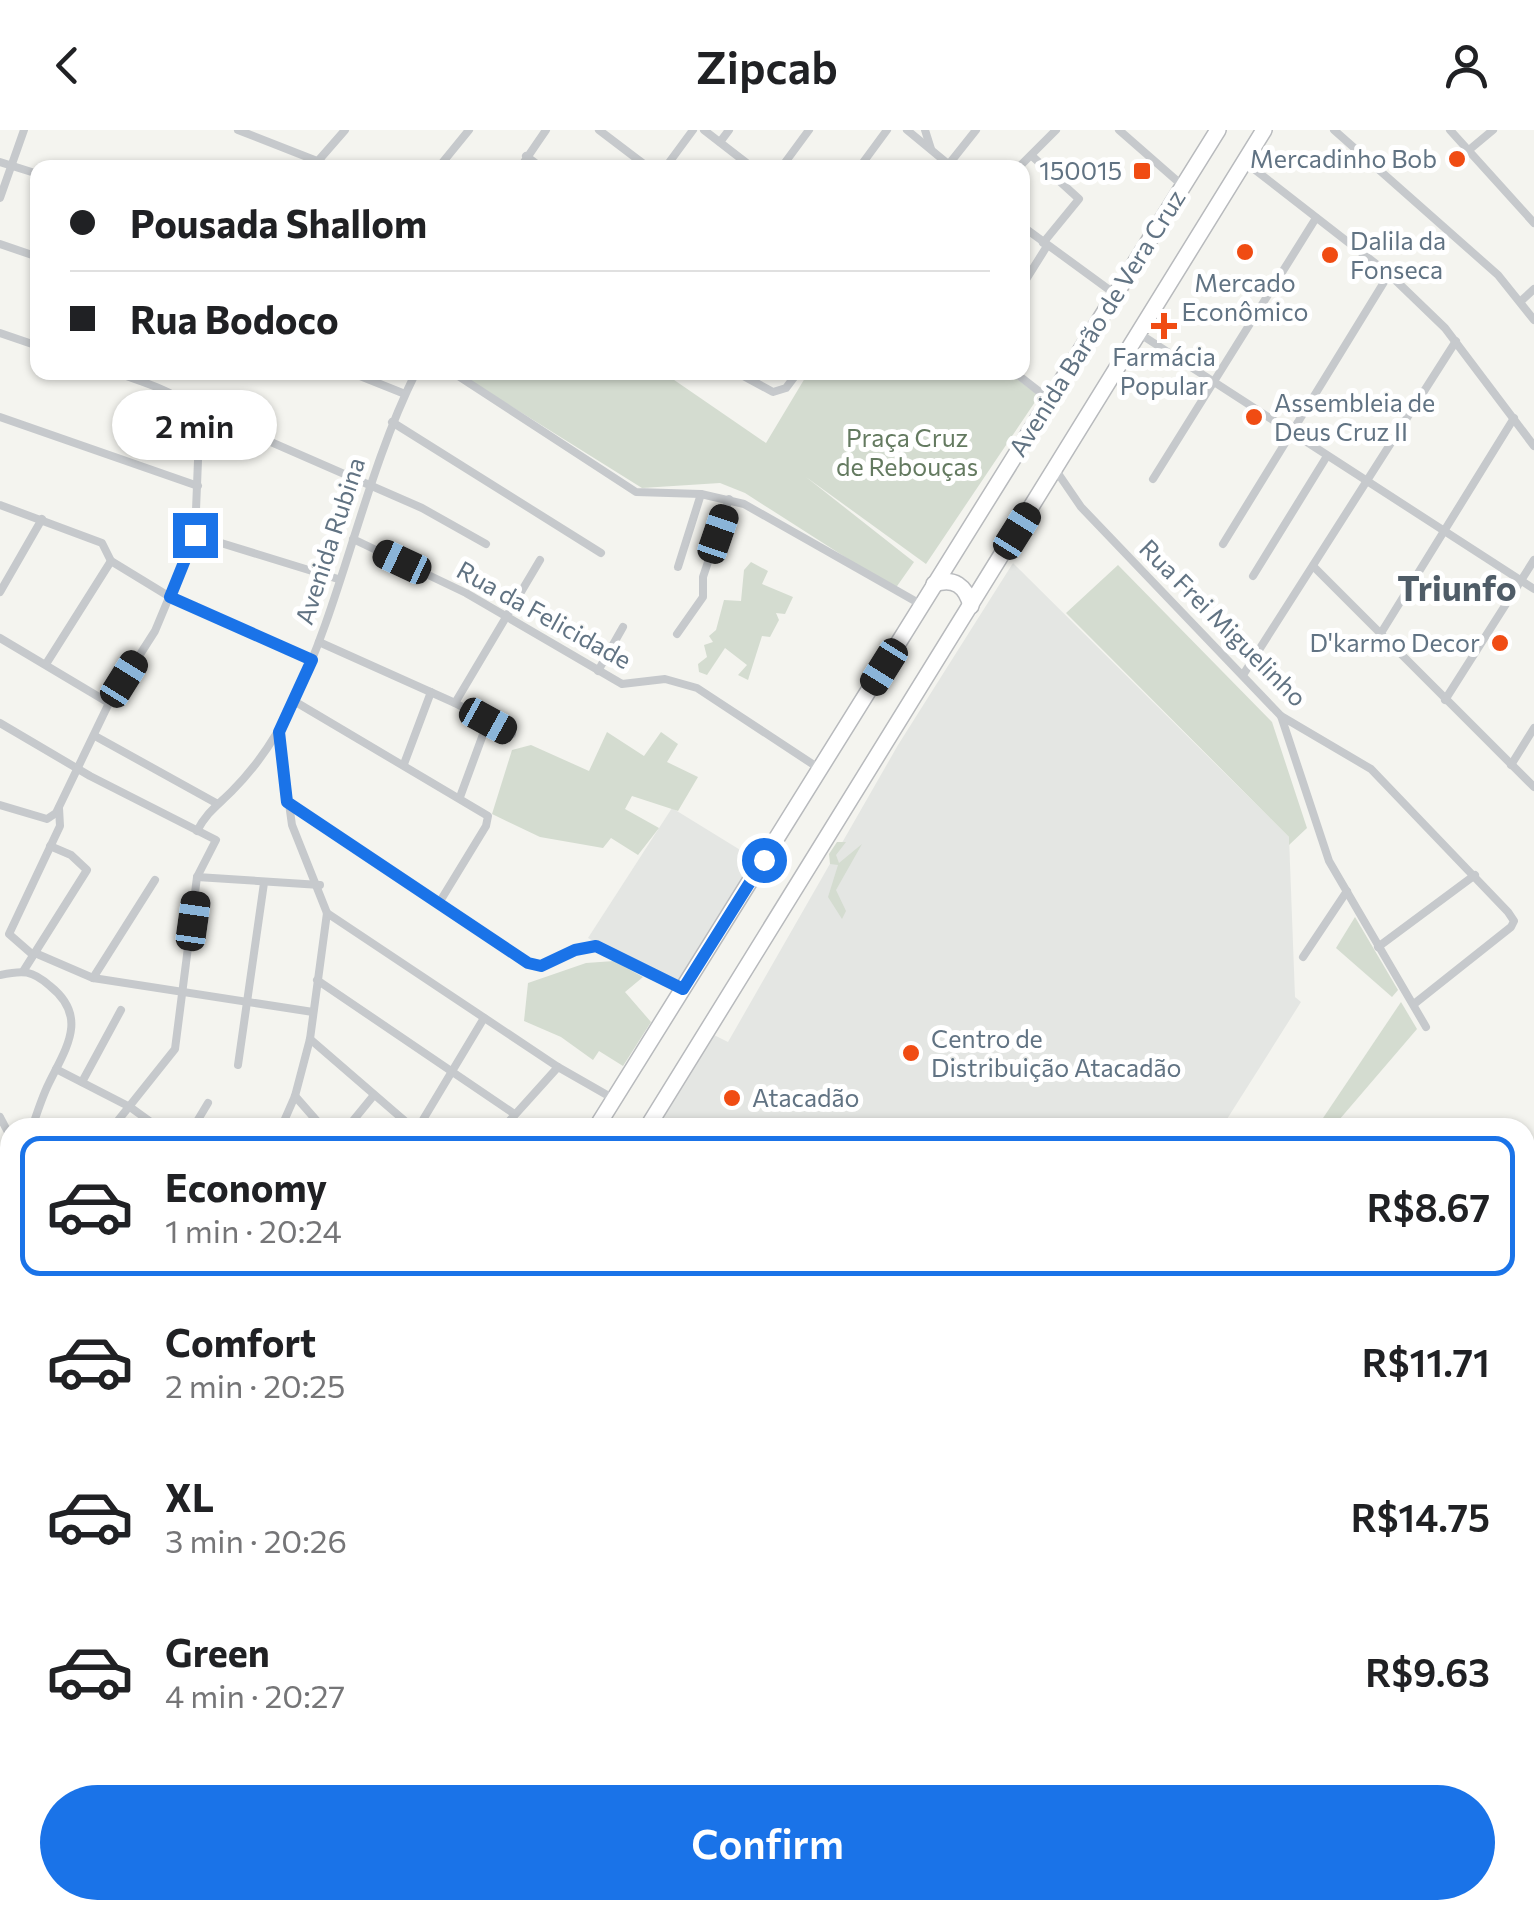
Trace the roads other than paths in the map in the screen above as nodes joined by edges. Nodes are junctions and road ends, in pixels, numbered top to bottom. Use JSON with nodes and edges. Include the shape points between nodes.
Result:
{"nodes":[{"id":1,"x":24,"y":130,"type":"edge"},
{"id":2,"x":238,"y":130,"type":"edge"},
{"id":3,"x":469,"y":130,"type":"edge"},
{"id":4,"x":546,"y":130,"type":"edge"},
{"id":5,"x":599,"y":130,"type":"edge"},
{"id":6,"x":693,"y":130,"type":"edge"},
{"id":7,"x":704,"y":130,"type":"edge"},
{"id":8,"x":730,"y":130,"type":"edge"},
{"id":9,"x":809,"y":130,"type":"edge"},
{"id":10,"x":888,"y":130,"type":"edge"},
{"id":11,"x":907,"y":130,"type":"edge"},
{"id":12,"x":925,"y":130,"type":"edge"},
{"id":13,"x":976,"y":130,"type":"edge"},
{"id":14,"x":1056,"y":130,"type":"edge"},
{"id":15,"x":1118,"y":130,"type":"edge"},
{"id":16,"x":1218,"y":130,"type":"edge"},
{"id":17,"x":1264,"y":130,"type":"edge"},
{"id":18,"x":1334,"y":130,"type":"edge"},
{"id":19,"x":1450,"y":130,"type":"edge"},
{"id":20,"x":1493,"y":130,"type":"edge"},
{"id":21,"x":339,"y":132,"type":"edge"},
{"id":22,"x":720,"y":142,"type":"junction"},
{"id":23,"x":931,"y":149,"type":"junction"},
{"id":24,"x":1470,"y":150,"type":"junction"},
{"id":25,"x":526,"y":156,"type":"junction"},
{"id":26,"x":1032,"y":156,"type":"junction"},
{"id":27,"x":313,"y":160,"type":"edge"},
{"id":28,"x":319,"y":160,"type":"edge"},
{"id":29,"x":445,"y":160,"type":"edge"},
{"id":30,"x":524,"y":160,"type":"edge"},
{"id":31,"x":531,"y":160,"type":"edge"},
{"id":32,"x":638,"y":160,"type":"edge"},
{"id":33,"x":671,"y":160,"type":"edge"},
{"id":34,"x":741,"y":160,"type":"edge"},
{"id":35,"x":787,"y":160,"type":"edge"},
{"id":36,"x":864,"y":160,"type":"edge"},
{"id":37,"x":941,"y":160,"type":"edge"},
{"id":38,"x":950,"y":160,"type":"edge"},
{"id":39,"x":1027,"y":160,"type":"edge"},
{"id":40,"x":0,"y":162,"type":"edge"},
{"id":41,"x":1244,"y":162,"type":"junction"},
{"id":42,"x":12,"y":165,"type":"junction"},
{"id":43,"x":30,"y":171,"type":"edge"},
{"id":44,"x":1183,"y":186,"type":"junction"},
{"id":45,"x":0,"y":198,"type":"edge"},
{"id":46,"x":1316,"y":218,"type":"junction"},
{"id":47,"x":1534,"y":223,"type":"edge"},
{"id":48,"x":1030,"y":232,"type":"edge"},
{"id":49,"x":0,"y":244,"type":"edge"},
{"id":50,"x":1045,"y":244,"type":"junction"},
{"id":51,"x":30,"y":255,"type":"edge"},
{"id":52,"x":1030,"y":271,"type":"edge"},
{"id":53,"x":1389,"y":274,"type":"junction"},
{"id":54,"x":1534,"y":289,"type":"edge"},
{"id":55,"x":1116,"y":294,"type":"junction"},
{"id":56,"x":1520,"y":301,"type":"junction"},
{"id":57,"x":1534,"y":320,"type":"edge"},
{"id":58,"x":0,"y":332,"type":"edge"},
{"id":59,"x":1140,"y":334,"type":"junction"},
{"id":60,"x":1456,"y":341,"type":"junction"},
{"id":61,"x":30,"y":343,"type":"edge"},
{"id":62,"x":137,"y":380,"type":"edge"},
{"id":63,"x":370,"y":380,"type":"edge"},
{"id":64,"x":412,"y":380,"type":"edge"},
{"id":65,"x":464,"y":380,"type":"edge"},
{"id":66,"x":752,"y":380,"type":"edge"},
{"id":67,"x":790,"y":380,"type":"edge"},
{"id":68,"x":1024,"y":380,"type":"edge"},
{"id":69,"x":1213,"y":382,"type":"junction"},
{"id":70,"x":405,"y":394,"type":"junction"},
{"id":71,"x":1050,"y":400,"type":"junction"},
{"id":72,"x":200,"y":414,"type":"junction"},
{"id":73,"x":0,"y":417,"type":"edge"},
{"id":74,"x":1514,"y":418,"type":"junction"},
{"id":75,"x":392,"y":422,"type":"junction"},
{"id":76,"x":1292,"y":434,"type":"junction"},
{"id":77,"x":1534,"y":446,"type":"edge"},
{"id":78,"x":1328,"y":456,"type":"junction"},
{"id":79,"x":1056,"y":469,"type":"junction"},
{"id":80,"x":1153,"y":478,"type":"dead end"},
{"id":81,"x":1366,"y":482,"type":"junction"},
{"id":82,"x":369,"y":484,"type":"junction"},
{"id":83,"x":198,"y":486,"type":"junction"},
{"id":84,"x":701,"y":494,"type":"junction"},
{"id":85,"x":730,"y":499,"type":"junction"},
{"id":86,"x":0,"y":505,"type":"edge"},
{"id":87,"x":42,"y":519,"type":"junction"},
{"id":88,"x":1444,"y":531,"type":"junction"},
{"id":89,"x":195,"y":535,"type":"junction"},
{"id":90,"x":353,"y":538,"type":"junction"},
{"id":91,"x":486,"y":544,"type":"dead end"},
{"id":92,"x":1223,"y":544,"type":"dead end"},
{"id":93,"x":601,"y":554,"type":"dead end"},
{"id":94,"x":111,"y":560,"type":"junction"},
{"id":95,"x":540,"y":560,"type":"dead end"},
{"id":96,"x":1534,"y":560,"type":"edge"},
{"id":97,"x":1312,"y":566,"type":"junction"},
{"id":98,"x":678,"y":568,"type":"dead end"},
{"id":99,"x":1253,"y":576,"type":"dead end"},
{"id":100,"x":338,"y":578,"type":"junction"},
{"id":101,"x":1520,"y":580,"type":"junction"},
{"id":102,"x":934,"y":584,"type":"junction"},
{"id":103,"x":1534,"y":589,"type":"edge"},
{"id":104,"x":0,"y":592,"type":"edge"},
{"id":105,"x":170,"y":597,"type":"junction"},
{"id":106,"x":922,"y":605,"type":"junction"},
{"id":107,"x":971,"y":606,"type":"junction"},
{"id":108,"x":506,"y":616,"type":"junction"},
{"id":109,"x":623,"y":627,"type":"dead end"},
{"id":110,"x":677,"y":634,"type":"dead end"},
{"id":111,"x":1381,"y":634,"type":"junction"},
{"id":112,"x":0,"y":638,"type":"edge"},
{"id":113,"x":319,"y":642,"type":"junction"},
{"id":114,"x":312,"y":660,"type":"junction"},
{"id":115,"x":46,"y":664,"type":"junction"},
{"id":116,"x":598,"y":671,"type":"junction"},
{"id":117,"x":1243,"y":674,"type":"junction"},
{"id":118,"x":431,"y":692,"type":"junction"},
{"id":119,"x":1445,"y":700,"type":"junction"},
{"id":120,"x":294,"y":701,"type":"junction"},
{"id":121,"x":109,"y":703,"type":"junction"},
{"id":122,"x":455,"y":703,"type":"junction"},
{"id":123,"x":1281,"y":716,"type":"junction"},
{"id":124,"x":488,"y":721,"type":"junction"},
{"id":125,"x":0,"y":722,"type":"edge"},
{"id":126,"x":1534,"y":728,"type":"edge"},
{"id":127,"x":279,"y":732,"type":"junction"},
{"id":128,"x":512,"y":734,"type":"dead end"},
{"id":129,"x":95,"y":736,"type":"junction"},
{"id":130,"x":404,"y":764,"type":"junction"},
{"id":131,"x":1511,"y":764,"type":"junction"},
{"id":132,"x":77,"y":768,"type":"junction"},
{"id":133,"x":820,"y":769,"type":"junction"},
{"id":134,"x":1534,"y":787,"type":"edge"},
{"id":135,"x":460,"y":797,"type":"junction"},
{"id":136,"x":287,"y":802,"type":"junction"},
{"id":137,"x":216,"y":803,"type":"junction"},
{"id":138,"x":0,"y":805,"type":"edge"},
{"id":139,"x":59,"y":807,"type":"junction"},
{"id":140,"x":197,"y":831,"type":"junction"},
{"id":141,"x":50,"y":846,"type":"junction"},
{"id":142,"x":1475,"y":875,"type":"junction"},
{"id":143,"x":198,"y":877,"type":"junction"},
{"id":144,"x":155,"y":880,"type":"dead end"},
{"id":145,"x":264,"y":883,"type":"junction"},
{"id":146,"x":320,"y":886,"type":"junction"},
{"id":147,"x":1347,"y":891,"type":"junction"},
{"id":148,"x":439,"y":904,"type":"junction"},
{"id":149,"x":327,"y":913,"type":"junction"},
{"id":150,"x":1378,"y":947,"type":"junction"},
{"id":151,"x":34,"y":954,"type":"junction"},
{"id":152,"x":1303,"y":957,"type":"dead end"},
{"id":153,"x":24,"y":970,"type":"junction"},
{"id":154,"x":0,"y":976,"type":"edge"},
{"id":155,"x":93,"y":978,"type":"junction"},
{"id":156,"x":317,"y":980,"type":"junction"},
{"id":157,"x":683,"y":989,"type":"junction"},
{"id":158,"x":183,"y":993,"type":"junction"},
{"id":159,"x":248,"y":1000,"type":"junction"},
{"id":160,"x":1414,"y":1004,"type":"junction"},
{"id":161,"x":122,"y":1010,"type":"dead end"},
{"id":162,"x":313,"y":1012,"type":"junction"},
{"id":163,"x":484,"y":1018,"type":"junction"},
{"id":164,"x":1426,"y":1027,"type":"dead end"},
{"id":165,"x":310,"y":1039,"type":"junction"},
{"id":166,"x":238,"y":1065,"type":"dead end"},
{"id":167,"x":558,"y":1067,"type":"junction"},
{"id":168,"x":56,"y":1070,"type":"junction"},
{"id":169,"x":452,"y":1072,"type":"junction"},
{"id":170,"x":82,"y":1082,"type":"junction"},
{"id":171,"x":374,"y":1094,"type":"junction"},
{"id":172,"x":295,"y":1096,"type":"junction"},
{"id":173,"x":208,"y":1104,"type":"dead end"},
{"id":174,"x":130,"y":1107,"type":"junction"},
{"id":175,"x":608,"y":1112,"type":"edge"},
{"id":176,"x":512,"y":1113,"type":"junction"},
{"id":177,"x":36,"y":1118,"type":"edge"},
{"id":178,"x":121,"y":1118,"type":"edge"},
{"id":179,"x":145,"y":1118,"type":"edge"},
{"id":180,"x":199,"y":1118,"type":"edge"},
{"id":181,"x":285,"y":1118,"type":"edge"},
{"id":182,"x":314,"y":1118,"type":"edge"},
{"id":183,"x":354,"y":1118,"type":"edge"},
{"id":184,"x":404,"y":1118,"type":"edge"},
{"id":185,"x":422,"y":1118,"type":"edge"},
{"id":186,"x":509,"y":1118,"type":"edge"},
{"id":187,"x":653,"y":1118,"type":"edge"}],
"edges":[{"from":1,"to":42,"type":"street"},
{"from":2,"to":27,"type":"street"},
{"from":3,"to":29,"type":"street"},
{"from":4,"to":25,"type":"street"},
{"from":5,"to":32,"type":"street"},
{"from":6,"to":33,"type":"street"},
{"from":7,"to":22,"type":"street"},
{"from":8,"to":22,"type":"street"},
{"from":9,"to":35,"type":"street"},
{"from":10,"to":36,"type":"street"},
{"from":11,"to":23,"type":"street"},
{"from":12,"to":23,"type":"street"},
{"from":13,"to":38,"type":"street"},
{"from":14,"to":26,"type":"street"},
{"from":15,"to":44,"type":"street"},
{"from":16,"to":44,"type":"highway","name":"Avenida Barão de Vera Cruz"},
{"from":17,"to":41,"type":"highway","name":"Avenida Barão de Vera Cruz"},
{"from":18,"to":56,"type":"street"},
{"from":19,"to":24,"type":"street"},
{"from":20,"to":24,"type":"street"},
{"from":21,"to":28,"type":"street"},
{"from":22,"to":34,"type":"street"},
{"from":23,"to":37,"type":"street"},
{"from":24,"to":47,"type":"street"},
{"from":25,"to":30,"type":"street"},
{"from":25,"to":31,"type":"street"},
{"from":26,"to":39,"type":"street"},
{"from":26,"to":50,"type":"street","via":[[1078,200]]},
{"from":40,"to":42,"type":"street"},
{"from":41,"to":46,"type":"street"},
{"from":41,"to":59,"type":"highway","name":"Avenida Barão de Vera Cruz"},
{"from":42,"to":43,"type":"street"},
{"from":42,"to":45,"type":"street"},
{"from":44,"to":55,"type":"highway","name":"Avenida Barão de Vera Cruz"},
{"from":46,"to":53,"type":"street"},
{"from":46,"to":69,"type":"street"},
{"from":48,"to":50,"type":"street"},
{"from":49,"to":51,"type":"street"},
{"from":50,"to":52,"type":"street"},
{"from":50,"to":55,"type":"street"},
{"from":53,"to":60,"type":"street"},
{"from":53,"to":76,"type":"street"},
{"from":54,"to":56,"type":"street"},
{"from":55,"to":71,"type":"highway","name":"Avenida Barão de Vera Cruz"},
{"from":56,"to":57,"type":"street"},
{"from":58,"to":61,"type":"street"},
{"from":59,"to":69,"type":"street"},
{"from":59,"to":79,"type":"highway","name":"Avenida Barão de Vera Cruz"},
{"from":60,"to":74,"type":"street"},
{"from":60,"to":81,"type":"street"},
{"from":62,"to":72,"type":"street","via":[[173,393]]},
{"from":63,"to":70,"type":"street"},
{"from":64,"to":70,"type":"street","name":"Avenida Rubina"},
{"from":65,"to":84,"type":"street","via":[[636,492]]},
{"from":66,"to":67,"type":"street","via":[[780,391]]},
{"from":68,"to":71,"type":"street"},
{"from":69,"to":76,"type":"street"},
{"from":69,"to":80,"type":"street"},
{"from":70,"to":75,"type":"street","name":"Avenida Rubina"},
{"from":71,"to":102,"type":"highway","name":"Avenida Barão de Vera Cruz"},
{"from":72,"to":82,"type":"street"},
{"from":72,"to":83,"type":"street"},
{"from":73,"to":83,"type":"street"},
{"from":74,"to":77,"type":"street"},
{"from":74,"to":88,"type":"street"},
{"from":75,"to":82,"type":"street","name":"Avenida Rubina"},
{"from":75,"to":93,"type":"street"},
{"from":76,"to":78,"type":"street"},
{"from":76,"to":92,"type":"street"},
{"from":78,"to":81,"type":"street"},
{"from":78,"to":99,"type":"street"},
{"from":79,"to":107,"type":"highway","name":"Avenida Barão de Vera Cruz"},
{"from":79,"to":117,"type":"street","name":"Rua Frei Miguelinho","via":[[1081,507]]},
{"from":81,"to":88,"type":"street"},
{"from":81,"to":97,"type":"street"},
{"from":82,"to":90,"type":"street","name":"Avenida Rubina"},
{"from":82,"to":91,"type":"street"},
{"from":83,"to":89,"type":"street"},
{"from":84,"to":85,"type":"street"},
{"from":84,"to":98,"type":"street"},
{"from":85,"to":106,"type":"street"},
{"from":85,"to":110,"type":"street","via":[[703,577],[703,597]]},
{"from":86,"to":87,"type":"street"},
{"from":87,"to":94,"type":"street","via":[[102,543]]},
{"from":87,"to":104,"type":"street"},
{"from":88,"to":101,"type":"street"},
{"from":88,"to":111,"type":"street"},
{"from":89,"to":100,"type":"street"},
{"from":89,"to":105,"type":"street"},
{"from":90,"to":100,"type":"street","name":"Avenida Rubina"},
{"from":90,"to":108,"type":"street","name":"Rua da Felicidade"},
{"from":94,"to":105,"type":"street"},
{"from":94,"to":115,"type":"street"},
{"from":95,"to":108,"type":"street"},
{"from":96,"to":101,"type":"street"},
{"from":97,"to":111,"type":"street"},
{"from":97,"to":117,"type":"street"},
{"from":100,"to":113,"type":"street","name":"Avenida Rubina"},
{"from":101,"to":103,"type":"street"},
{"from":101,"to":119,"type":"street"},
{"from":102,"to":106,"type":"highway","name":"Avenida Barão de Vera Cruz"},
{"from":102,"to":107,"type":"highway","via":[[960,585]]},
{"from":105,"to":114,"type":"street"},
{"from":105,"to":121,"type":"street"},
{"from":106,"to":133,"type":"highway","name":"Avenida Barão de Vera Cruz"},
{"from":107,"to":187,"type":"highway","name":"Avenida Barão de Vera Cruz"},
{"from":108,"to":116,"type":"street","name":"Rua da Felicidade"},
{"from":108,"to":122,"type":"street"},
{"from":109,"to":116,"type":"street"},
{"from":111,"to":119,"type":"street"},
{"from":112,"to":115,"type":"street"},
{"from":113,"to":114,"type":"street","name":"Avenida Rubina"},
{"from":113,"to":118,"type":"street"},
{"from":114,"to":120,"type":"street","name":"Avenida Rubina"},
{"from":115,"to":121,"type":"street"},
{"from":116,"to":133,"type":"street","name":"Rua da Felicidade","via":[[628,685],[686,683]]},
{"from":117,"to":123,"type":"street","name":"Rua Frei Miguelinho"},
{"from":118,"to":122,"type":"street"},
{"from":118,"to":130,"type":"street"},
{"from":119,"to":131,"type":"street"},
{"from":120,"to":127,"type":"street","name":"Avenida Rubina"},
{"from":120,"to":130,"type":"street"},
{"from":121,"to":129,"type":"street"},
{"from":122,"to":124,"type":"street"},
{"from":123,"to":142,"type":"street","name":"Rua Frei Miguelinho","via":[[1370,769]]},
{"from":123,"to":147,"type":"street","via":[[1318,834]]},
{"from":124,"to":128,"type":"street"},
{"from":124,"to":135,"type":"street"},
{"from":125,"to":132,"type":"street"},
{"from":126,"to":131,"type":"street"},
{"from":127,"to":136,"type":"street"},
{"from":127,"to":137,"type":"street","name":"Avenida Rubina"},
{"from":129,"to":132,"type":"street"},
{"from":129,"to":137,"type":"street"},
{"from":130,"to":135,"type":"street"},
{"from":131,"to":134,"type":"street"},
{"from":132,"to":139,"type":"street"},
{"from":132,"to":140,"type":"street"},
{"from":133,"to":157,"type":"highway","name":"Avenida Barão de Vera Cruz"},
{"from":135,"to":148,"type":"street","via":[[489,821]]},
{"from":136,"to":146,"type":"street"},
{"from":136,"to":148,"type":"street"},
{"from":137,"to":140,"type":"street","name":"Avenida Rubina"},
{"from":138,"to":139,"type":"street","via":[[47,819]]},
{"from":139,"to":141,"type":"street","via":[[60,826]]},
{"from":140,"to":143,"type":"street","via":[[216,840]]},
{"from":141,"to":151,"type":"street","via":[[9,934]]},
{"from":141,"to":151,"type":"street","via":[[87,870]]},
{"from":142,"to":150,"type":"street"},
{"from":142,"to":160,"type":"street","name":"Rua Frei Miguelinho","via":[[1514,920],[1511,927]]},
{"from":143,"to":145,"type":"street"},
{"from":143,"to":158,"type":"street"},
{"from":144,"to":155,"type":"street"},
{"from":145,"to":146,"type":"street"},
{"from":145,"to":159,"type":"street"},
{"from":146,"to":149,"type":"street"},
{"from":147,"to":150,"type":"street"},
{"from":147,"to":152,"type":"street"},
{"from":148,"to":157,"type":"street","via":[[535,966],[596,946]]},
{"from":149,"to":156,"type":"street"},
{"from":149,"to":163,"type":"street"},
{"from":150,"to":160,"type":"street"},
{"from":151,"to":153,"type":"street"},
{"from":151,"to":155,"type":"street"},
{"from":153,"to":154,"type":"street"},
{"from":153,"to":168,"type":"street","via":[[59,993],[73,1022],[71,1043]]},
{"from":155,"to":158,"type":"street"},
{"from":156,"to":162,"type":"street"},
{"from":156,"to":169,"type":"street"},
{"from":157,"to":175,"type":"highway","name":"Avenida Barão de Vera Cruz"},
{"from":158,"to":159,"type":"street"},
{"from":158,"to":174,"type":"street","via":[[175,1049]]},
{"from":159,"to":162,"type":"street"},
{"from":159,"to":166,"type":"street"},
{"from":160,"to":164,"type":"street"},
{"from":161,"to":170,"type":"street"},
{"from":162,"to":165,"type":"street"},
{"from":163,"to":167,"type":"street"},
{"from":163,"to":169,"type":"street"},
{"from":165,"to":171,"type":"street"},
{"from":165,"to":172,"type":"street"},
{"from":167,"to":175,"type":"street"},
{"from":167,"to":176,"type":"street"},
{"from":168,"to":170,"type":"street"},
{"from":168,"to":177,"type":"street"},
{"from":169,"to":176,"type":"street"},
{"from":169,"to":185,"type":"street"},
{"from":170,"to":174,"type":"street"},
{"from":171,"to":183,"type":"street"},
{"from":171,"to":184,"type":"street"},
{"from":172,"to":181,"type":"street"},
{"from":172,"to":182,"type":"street"},
{"from":173,"to":180,"type":"street"},
{"from":174,"to":178,"type":"street"},
{"from":174,"to":179,"type":"street"},
{"from":176,"to":186,"type":"street"}]}
